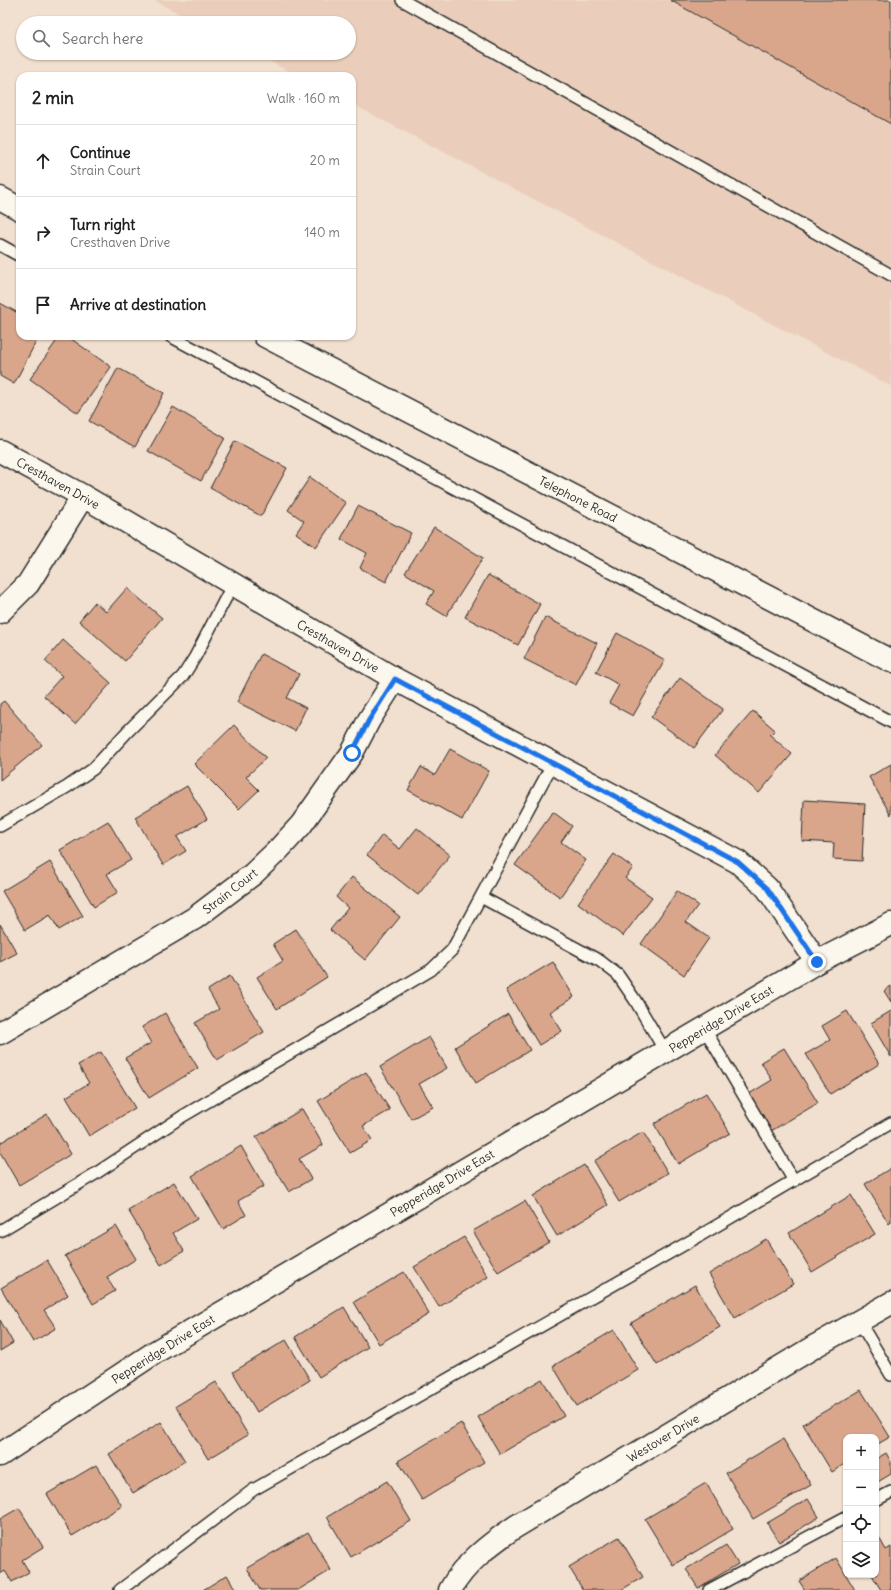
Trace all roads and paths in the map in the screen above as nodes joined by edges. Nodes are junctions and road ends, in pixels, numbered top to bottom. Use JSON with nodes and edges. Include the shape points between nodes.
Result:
{"nodes":[{"id":1,"x":402,"y":0,"type":"edge"},
{"id":2,"x":0,"y":198,"type":"edge"},
{"id":3,"x":16,"y":207,"type":"edge"},
{"id":4,"x":0,"y":245,"type":"edge"},
{"id":5,"x":16,"y":254,"type":"edge"},
{"id":6,"x":891,"y":275,"type":"edge"},
{"id":7,"x":177,"y":340,"type":"edge"},
{"id":8,"x":273,"y":340,"type":"edge"},
{"id":9,"x":0,"y":451,"type":"edge"},
{"id":10,"x":83,"y":496,"type":"junction"},
{"id":11,"x":233,"y":584,"type":"junction"},
{"id":12,"x":0,"y":612,"type":"edge"},
{"id":13,"x":891,"y":661,"type":"edge"},
{"id":14,"x":395,"y":679,"type":"junction"},
{"id":15,"x":891,"y":722,"type":"edge"},
{"id":16,"x":553,"y":764,"type":"junction"},
{"id":17,"x":0,"y":826,"type":"edge"},
{"id":18,"x":481,"y":897,"type":"junction"},
{"id":19,"x":891,"y":924,"type":"edge"},
{"id":20,"x":817,"y":962,"type":"junction"},
{"id":21,"x":704,"y":1028,"type":"junction"},
{"id":22,"x":0,"y":1033,"type":"edge"},
{"id":23,"x":665,"y":1051,"type":"junction"},
{"id":24,"x":891,"y":1124,"type":"edge"},
{"id":25,"x":794,"y":1180,"type":"junction"},
{"id":26,"x":0,"y":1231,"type":"edge"},
{"id":27,"x":891,"y":1303,"type":"edge"},
{"id":28,"x":859,"y":1321,"type":"junction"},
{"id":29,"x":891,"y":1375,"type":"edge"},
{"id":30,"x":0,"y":1455,"type":"edge"},
{"id":31,"x":890,"y":1494,"type":"edge"},
{"id":32,"x":879,"y":1499,"type":"edge"},
{"id":33,"x":843,"y":1519,"type":"edge"},
{"id":34,"x":120,"y":1590,"type":"edge"},
{"id":35,"x":450,"y":1590,"type":"edge"},
{"id":36,"x":709,"y":1590,"type":"edge"}],
"edges":[{"from":1,"to":6,"type":"lane"},
{"from":2,"to":3,"type":"street"},
{"from":4,"to":5,"type":"lane"},
{"from":7,"to":15,"type":"lane"},
{"from":8,"to":13,"type":"street","name":"Telephone Road"},
{"from":9,"to":10,"type":"street","name":"Cresthaven Drive"},
{"from":10,"to":11,"type":"street","name":"Cresthaven Drive"},
{"from":10,"to":12,"type":"street","via":[[28,584]]},
{"from":11,"to":14,"type":"street","name":"Cresthaven Drive"},
{"from":11,"to":17,"type":"lane","via":[[196,657],[183,676],[93,768],[67,787]]},
{"from":14,"to":16,"type":"street","name":"Cresthaven Drive"},
{"from":14,"to":22,"type":"street","name":"Strain Court","via":[[352,753],[301,825],[253,874],[195,918]]},
{"from":16,"to":18,"type":"lane"},
{"from":16,"to":20,"type":"street","name":"Cresthaven Drive","via":[[738,862],[767,888]]},
{"from":18,"to":23,"type":"lane","via":[[600,961],[618,975]]},
{"from":18,"to":26,"type":"lane","via":[[452,950],[431,970],[183,1116],[95,1174]]},
{"from":19,"to":20,"type":"street","name":"Pepperidge Drive East"},
{"from":20,"to":21,"type":"street","name":"Pepperidge Drive East"},
{"from":21,"to":23,"type":"street","name":"Pepperidge Drive East"},
{"from":21,"to":25,"type":"lane"},
{"from":23,"to":30,"type":"street","name":"Pepperidge Drive East","via":[[157,1351]]},
{"from":24,"to":25,"type":"lane"},
{"from":25,"to":34,"type":"lane","via":[[253,1490]]},
{"from":27,"to":28,"type":"street","name":"Westover Drive"},
{"from":28,"to":29,"type":"lane"},
{"from":28,"to":35,"type":"street","name":"Westover Drive","via":[[515,1527],[471,1562]]},
{"from":31,"to":32,"type":"lane"},
{"from":33,"to":36,"type":"lane"}]}
